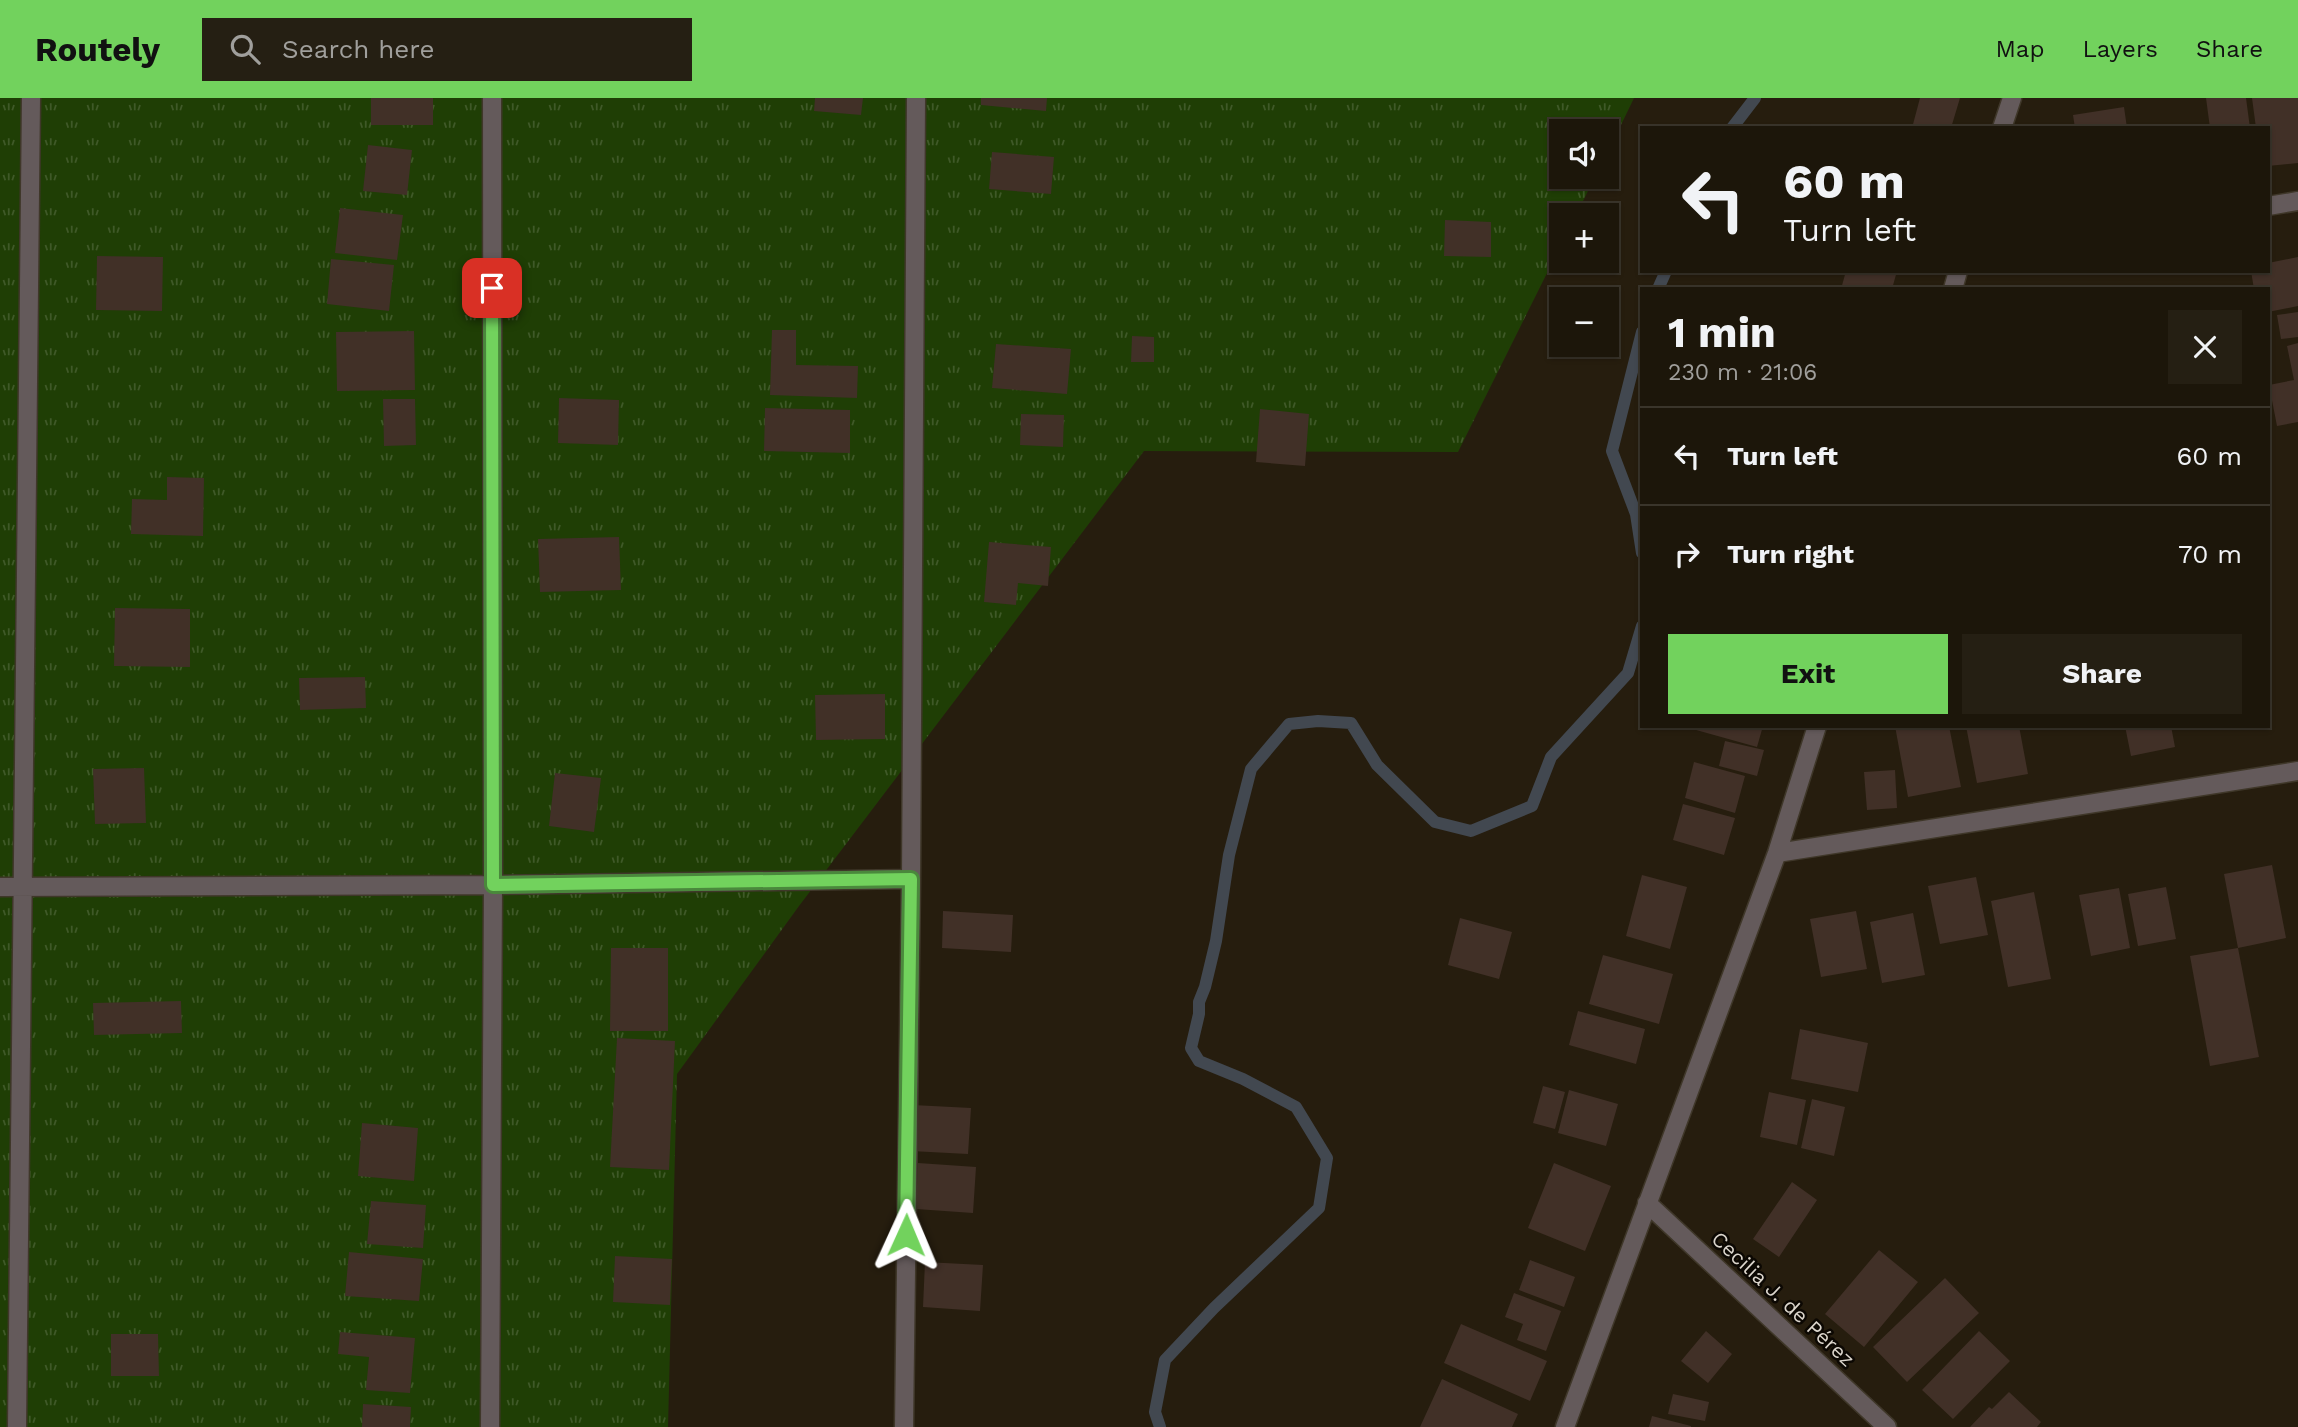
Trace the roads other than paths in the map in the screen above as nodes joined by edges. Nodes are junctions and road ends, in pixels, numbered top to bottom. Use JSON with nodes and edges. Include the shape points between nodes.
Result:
{"nodes":[{"id":1,"x":31,"y":98,"type":"edge"},
{"id":2,"x":492,"y":98,"type":"edge"},
{"id":3,"x":916,"y":98,"type":"edge"},
{"id":4,"x":2012,"y":98,"type":"edge"},
{"id":5,"x":2004,"y":126,"type":"edge"},
{"id":6,"x":2298,"y":201,"type":"edge"},
{"id":7,"x":2270,"y":206,"type":"edge"},
{"id":8,"x":1816,"y":728,"type":"edge"},
{"id":9,"x":2298,"y":771,"type":"edge"},
{"id":10,"x":1777,"y":853,"type":"junction"},
{"id":11,"x":911,"y":879,"type":"junction"},
{"id":12,"x":493,"y":885,"type":"junction"},
{"id":13,"x":0,"y":887,"type":"edge"},
{"id":14,"x":22,"y":888,"type":"junction"},
{"id":15,"x":1647,"y":1203,"type":"junction"},
{"id":16,"x":17,"y":1427,"type":"edge"},
{"id":17,"x":490,"y":1427,"type":"edge"},
{"id":18,"x":904,"y":1427,"type":"edge"},
{"id":19,"x":1566,"y":1427,"type":"edge"},
{"id":20,"x":1887,"y":1427,"type":"edge"}],
"edges":[{"from":1,"to":14,"type":"street"},
{"from":2,"to":12,"type":"street"},
{"from":3,"to":11,"type":"street"},
{"from":4,"to":5,"type":"street"},
{"from":6,"to":7,"type":"street"},
{"from":8,"to":10,"type":"street"},
{"from":9,"to":10,"type":"street"},
{"from":10,"to":15,"type":"street"},
{"from":11,"to":12,"type":"street"},
{"from":11,"to":18,"type":"street"},
{"from":12,"to":14,"type":"street"},
{"from":12,"to":17,"type":"street"},
{"from":13,"to":14,"type":"street"},
{"from":14,"to":16,"type":"street"},
{"from":15,"to":19,"type":"street"},
{"from":15,"to":20,"type":"street","name":"Cecilia J. de Pérez"}]}
